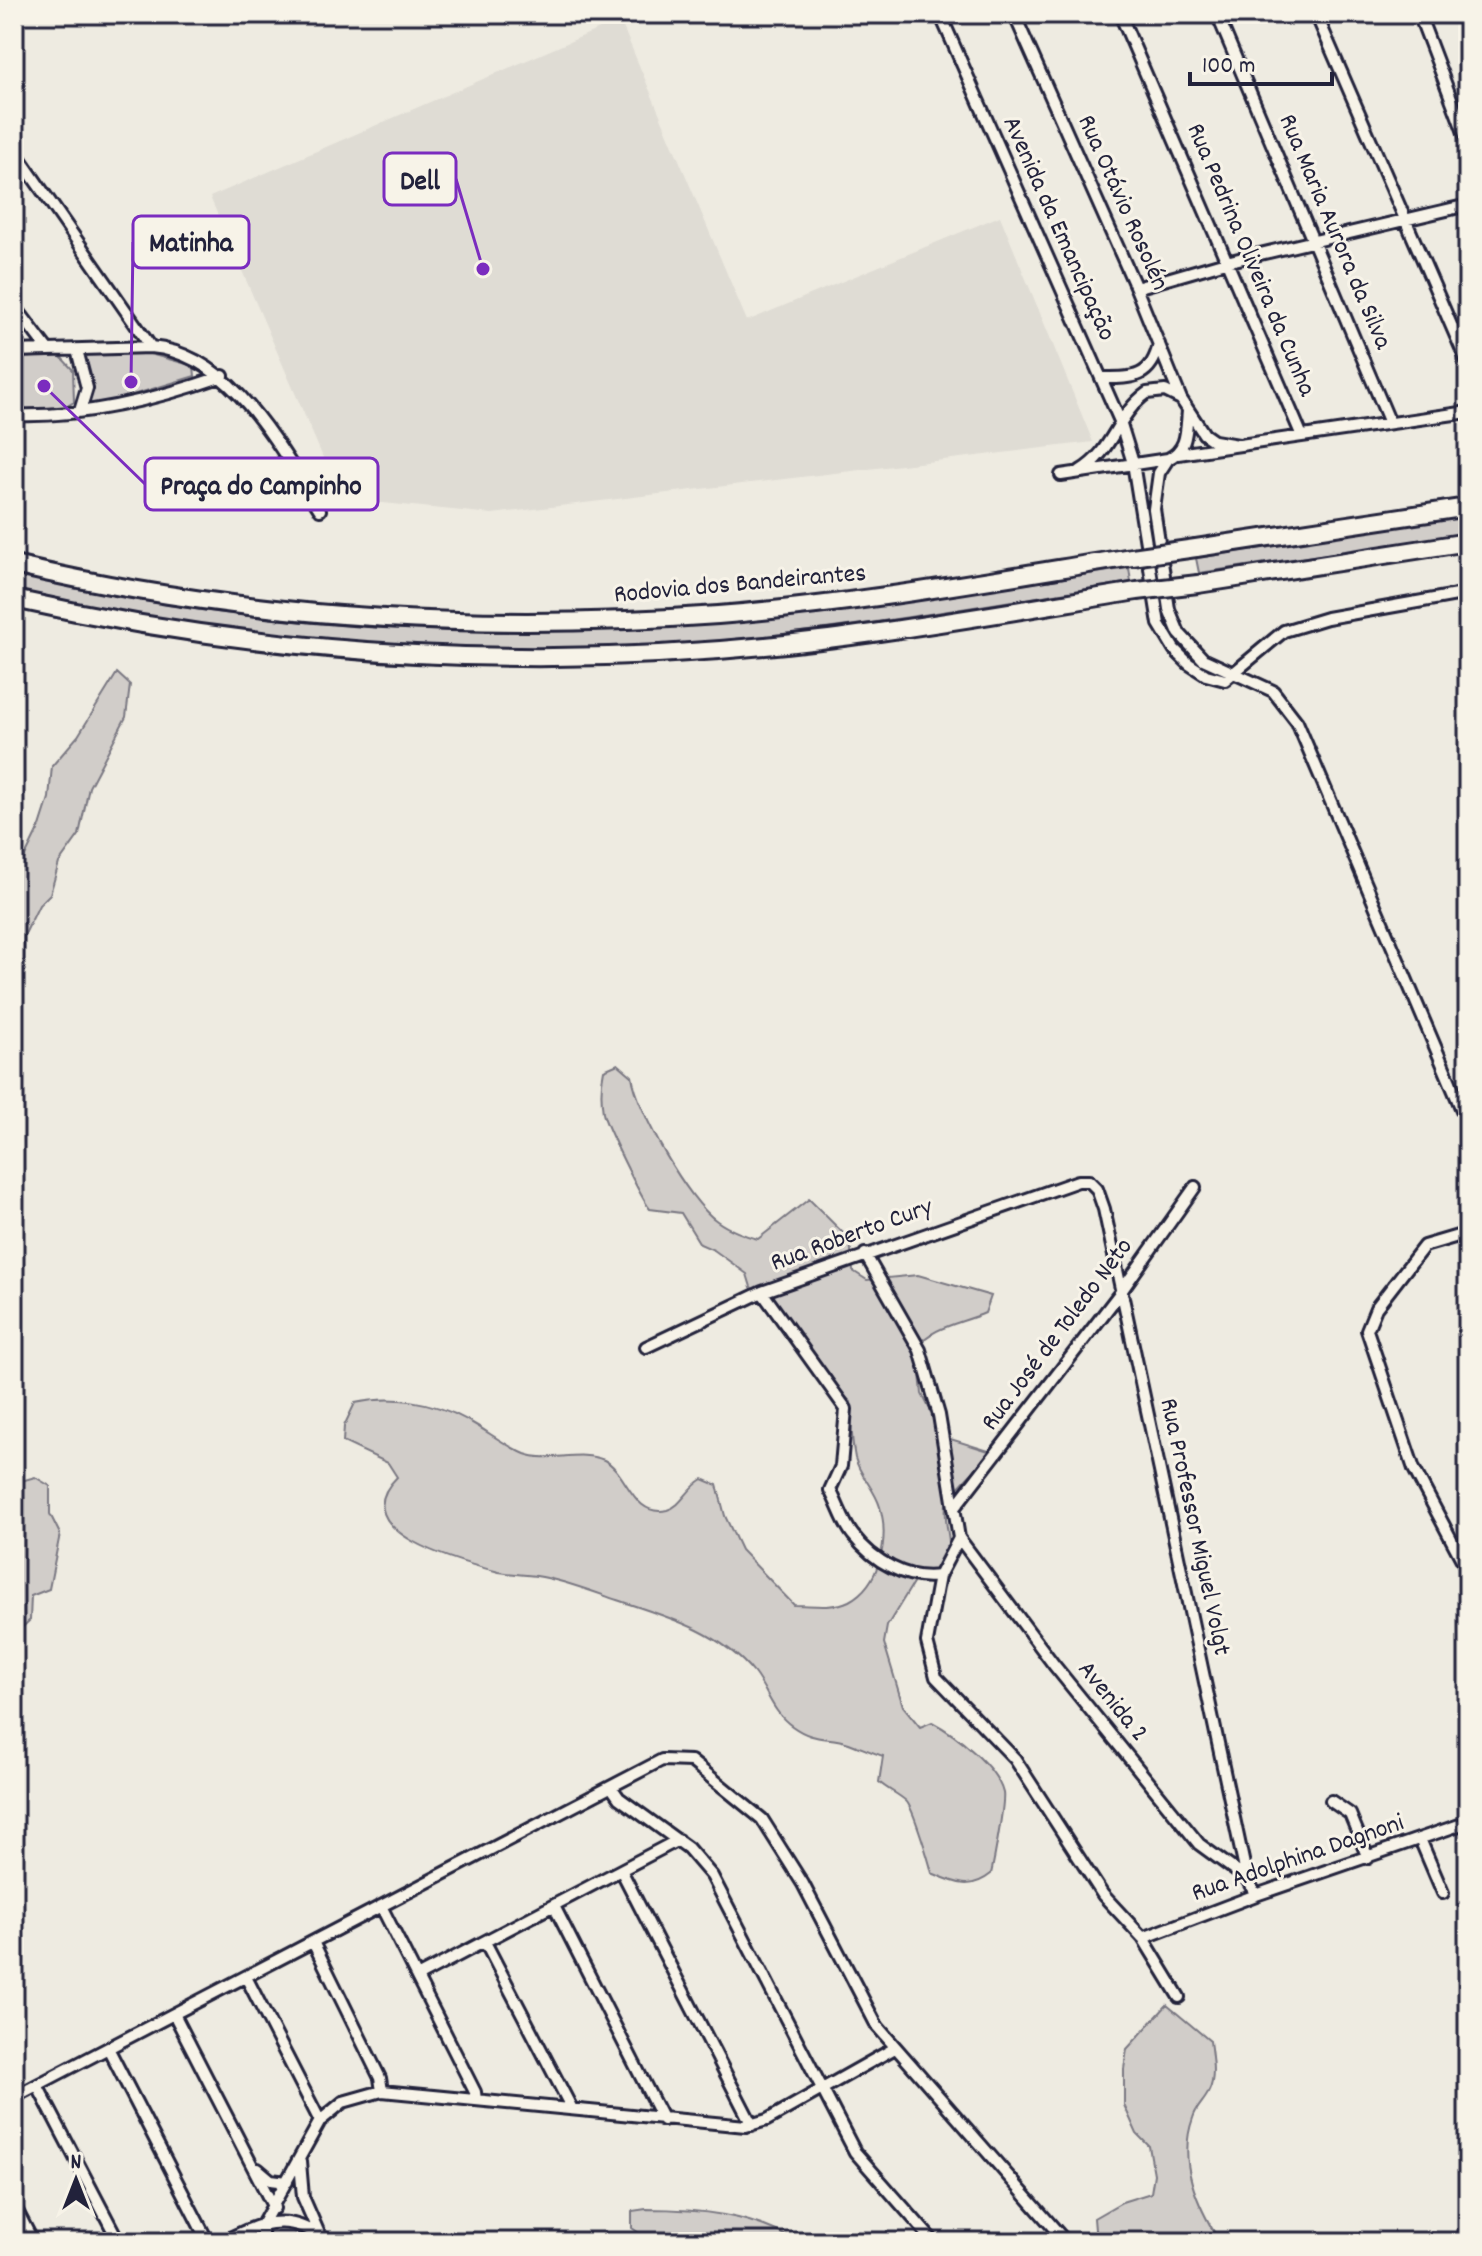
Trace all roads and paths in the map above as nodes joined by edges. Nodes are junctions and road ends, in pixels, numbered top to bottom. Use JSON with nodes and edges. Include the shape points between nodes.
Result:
{"nodes":[{"id":1,"x":940,"y":14,"type":"edge"},
{"id":2,"x":1014,"y":14,"type":"edge"},
{"id":3,"x":1120,"y":14,"type":"edge"},
{"id":4,"x":1217,"y":14,"type":"edge"},
{"id":5,"x":1316,"y":14,"type":"edge"},
{"id":6,"x":1419,"y":14,"type":"edge"},
{"id":7,"x":1468,"y":143,"type":"edge"},
{"id":8,"x":14,"y":150,"type":"edge"},
{"id":9,"x":1468,"y":205,"type":"edge"},
{"id":10,"x":1406,"y":220,"type":"junction"},
{"id":11,"x":1314,"y":241,"type":"junction"},
{"id":12,"x":1226,"y":262,"type":"junction"},
{"id":13,"x":1136,"y":288,"type":"junction"},
{"id":14,"x":14,"y":305,"type":"edge"},
{"id":15,"x":1159,"y":344,"type":"junction"},
{"id":16,"x":151,"y":347,"type":"junction"},
{"id":17,"x":48,"y":350,"type":"junction"},
{"id":18,"x":77,"y":350,"type":"junction"},
{"id":19,"x":14,"y":351,"type":"edge"},
{"id":20,"x":1468,"y":364,"type":"edge"},
{"id":21,"x":223,"y":376,"type":"junction"},
{"id":22,"x":1101,"y":378,"type":"junction"},
{"id":23,"x":1181,"y":399,"type":"junction"},
{"id":24,"x":80,"y":411,"type":"junction"},
{"id":25,"x":1188,"y":411,"type":"junction"},
{"id":26,"x":1468,"y":412,"type":"edge"},
{"id":27,"x":14,"y":415,"type":"edge"},
{"id":28,"x":1120,"y":421,"type":"junction"},
{"id":29,"x":1390,"y":423,"type":"junction"},
{"id":30,"x":1302,"y":436,"type":"junction"},
{"id":31,"x":1238,"y":445,"type":"junction"},
{"id":32,"x":1173,"y":457,"type":"junction"},
{"id":33,"x":1133,"y":463,"type":"junction"},
{"id":34,"x":1078,"y":472,"type":"junction"},
{"id":35,"x":1061,"y":475,"type":"dead end"},
{"id":36,"x":1468,"y":507,"type":"edge"},
{"id":37,"x":320,"y":510,"type":"dead end"},
{"id":38,"x":1468,"y":542,"type":"edge"},
{"id":39,"x":14,"y":565,"type":"edge"},
{"id":40,"x":1468,"y":593,"type":"edge"},
{"id":41,"x":14,"y":599,"type":"edge"},
{"id":42,"x":1237,"y":672,"type":"junction"},
{"id":43,"x":1468,"y":1124,"type":"edge"},
{"id":44,"x":1078,"y":1181,"type":"joint"},
{"id":45,"x":1195,"y":1187,"type":"dead end"},
{"id":46,"x":1468,"y":1233,"type":"edge"},
{"id":47,"x":865,"y":1254,"type":"junction"},
{"id":48,"x":762,"y":1292,"type":"junction"},
{"id":49,"x":1120,"y":1293,"type":"junction"},
{"id":50,"x":646,"y":1347,"type":"dead end"},
{"id":51,"x":954,"y":1508,"type":"junction"},
{"id":52,"x":959,"y":1538,"type":"junction"},
{"id":53,"x":1468,"y":1571,"type":"edge"},
{"id":54,"x":939,"y":1576,"type":"junction"},
{"id":55,"x":612,"y":1788,"type":"junction"},
{"id":56,"x":1331,"y":1801,"type":"dead end"},
{"id":57,"x":1468,"y":1822,"type":"edge"},
{"id":58,"x":1420,"y":1839,"type":"junction"},
{"id":59,"x":678,"y":1840,"type":"junction"},
{"id":60,"x":1368,"y":1858,"type":"junction"},
{"id":61,"x":621,"y":1870,"type":"junction"},
{"id":62,"x":1247,"y":1879,"type":"junction"},
{"id":63,"x":1443,"y":1893,"type":"dead end"},
{"id":64,"x":1256,"y":1895,"type":"junction"},
{"id":65,"x":381,"y":1906,"type":"junction"},
{"id":66,"x":554,"y":1906,"type":"junction"},
{"id":67,"x":1143,"y":1938,"type":"junction"},
{"id":68,"x":313,"y":1942,"type":"junction"},
{"id":69,"x":485,"y":1942,"type":"junction"},
{"id":70,"x":246,"y":1977,"type":"junction"},
{"id":71,"x":417,"y":1977,"type":"junction"},
{"id":72,"x":1179,"y":1997,"type":"dead end"},
{"id":73,"x":174,"y":2014,"type":"junction"},
{"id":74,"x":108,"y":2048,"type":"junction"},
{"id":75,"x":895,"y":2048,"type":"junction"},
{"id":76,"x":37,"y":2085,"type":"junction"},
{"id":77,"x":821,"y":2090,"type":"junction"},
{"id":78,"x":382,"y":2091,"type":"junction"},
{"id":79,"x":14,"y":2097,"type":"edge"},
{"id":80,"x":476,"y":2100,"type":"junction"},
{"id":81,"x":572,"y":2109,"type":"junction"},
{"id":82,"x":663,"y":2120,"type":"junction"},
{"id":83,"x":320,"y":2121,"type":"junction"},
{"id":84,"x":752,"y":2125,"type":"junction"},
{"id":85,"x":300,"y":2162,"type":"junction"},
{"id":86,"x":256,"y":2167,"type":"junction"},
{"id":87,"x":287,"y":2182,"type":"junction"},
{"id":88,"x":14,"y":2205,"type":"edge"},
{"id":89,"x":274,"y":2208,"type":"junction"},
{"id":90,"x":262,"y":2225,"type":"junction"},
{"id":91,"x":325,"y":2241,"type":"edge"},
{"id":92,"x":33,"y":2242,"type":"edge"},
{"id":93,"x":119,"y":2242,"type":"edge"},
{"id":94,"x":208,"y":2242,"type":"edge"},
{"id":95,"x":222,"y":2242,"type":"edge"},
{"id":96,"x":262,"y":2242,"type":"edge"},
{"id":97,"x":934,"y":2242,"type":"edge"},
{"id":98,"x":1066,"y":2242,"type":"edge"}],
"edges":[{"from":1,"to":22,"type":"street","name":"Avenida da Emancipação"},
{"from":2,"to":13,"type":"street","name":"Rua Otávio Rosolén"},
{"from":3,"to":12,"type":"street","name":"Rua Pedrina Oliveira da Cunha"},
{"from":4,"to":11,"type":"street","name":"Rua Maria Aurora da Silva"},
{"from":5,"to":10,"type":"street"},
{"from":6,"to":7,"type":"street"},
{"from":8,"to":16,"type":"street"},
{"from":9,"to":10,"type":"street"},
{"from":10,"to":11,"type":"street"},
{"from":10,"to":20,"type":"street"},
{"from":11,"to":12,"type":"street"},
{"from":11,"to":29,"type":"street","name":"Rua Maria Aurora da Silva"},
{"from":12,"to":13,"type":"street"},
{"from":12,"to":30,"type":"street","name":"Rua Pedrina Oliveira da Cunha"},
{"from":13,"to":15,"type":"street","name":"Rua Otávio Rosolén"},
{"from":14,"to":17,"type":"street"},
{"from":15,"to":22,"type":"street","via":[[1154,364],[1144,373]]},
{"from":15,"to":23,"type":"street","name":"Rua Otávio Rosolén"},
{"from":16,"to":18,"type":"street"},
{"from":16,"to":21,"type":"street","via":[[191,356]]},
{"from":17,"to":18,"type":"street"},
{"from":17,"to":19,"type":"street"},
{"from":18,"to":24,"type":"street","via":[[87,388]]},
{"from":21,"to":24,"type":"street","via":[[180,391]]},
{"from":21,"to":37,"type":"street"},
{"from":22,"to":28,"type":"street","name":"Avenida da Emancipação"},
{"from":23,"to":25,"type":"street","name":"Rua Otávio Rosolén"},
{"from":23,"to":28,"type":"street","via":[[1165,391],[1147,393]]},
{"from":24,"to":27,"type":"street"},
{"from":25,"to":31,"type":"street","name":"Rua Otávio Rosolén","via":[[1214,441]]},
{"from":25,"to":32,"type":"street","via":[[1186,435]]},
{"from":26,"to":29,"type":"street"},
{"from":28,"to":33,"type":"street","name":"Avenida da Emancipação"},
{"from":28,"to":34,"type":"street","via":[[1106,450]]},
{"from":29,"to":30,"type":"street"},
{"from":30,"to":31,"type":"street"},
{"from":31,"to":32,"type":"street"},
{"from":32,"to":33,"type":"street"},
{"from":32,"to":42,"type":"street","via":[[1159,473],[1154,509],[1169,609],[1194,653]]},
{"from":33,"to":34,"type":"street"},
{"from":33,"to":42,"type":"street","name":"Avenida da Emancipação","via":[[1159,624],[1174,649],[1197,670],[1225,680]]},
{"from":34,"to":35,"type":"street"},
{"from":36,"to":39,"type":"highway","name":"Rodovia dos Bandeirantes","bridge":true,"via":[[824,604],[720,615],[525,624],[277,610]]},
{"from":38,"to":41,"type":"highway","bridge":true,"via":[[820,640],[585,657],[439,656],[310,647],[124,621]]},
{"from":40,"to":42,"type":"street","via":[[1327,618],[1284,631]]},
{"from":42,"to":43,"type":"street","via":[[1273,691],[1297,722]]},
{"from":44,"to":47,"type":"street","name":"Rua Roberto Cury"},
{"from":44,"to":49,"type":"street","name":"Rua Professor Miguel Volgt","via":[[1089,1181],[1097,1189]]},
{"from":45,"to":49,"type":"street","name":"Rua José de Toledo Neto"},
{"from":46,"to":53,"type":"street","via":[[1424,1246],[1376,1308],[1367,1330],[1414,1469]]},
{"from":47,"to":48,"type":"street","name":"Rua Roberto Cury"},
{"from":47,"to":51,"type":"street","via":[[920,1350],[939,1415]]},
{"from":48,"to":50,"type":"street","name":"Rua Roberto Cury"},
{"from":48,"to":54,"type":"street","via":[[846,1409],[841,1466],[830,1490],[852,1535],[894,1569],[920,1579]]},
{"from":49,"to":51,"type":"street","name":"Rua José de Toledo Neto"},
{"from":49,"to":62,"type":"street","name":"Rua Professor Miguel Volgt"},
{"from":51,"to":52,"type":"street"},
{"from":52,"to":54,"type":"street"},
{"from":52,"to":62,"type":"street","name":"Avenida 2","via":[[1199,1844]]},
{"from":54,"to":67,"type":"street","via":[[927,1642],[936,1677],[1015,1759],[1103,1895]]},
{"from":55,"to":59,"type":"street"},
{"from":55,"to":65,"type":"street"},
{"from":55,"to":75,"type":"street","via":[[662,1760],[680,1758],[754,1809],[803,1884],[877,2026]]},
{"from":56,"to":60,"type":"street","via":[[1350,1814]]},
{"from":57,"to":58,"type":"street","name":"Rua Adolphina Dagnoni"},
{"from":58,"to":60,"type":"street","name":"Rua Adolphina Dagnoni"},
{"from":58,"to":63,"type":"street"},
{"from":59,"to":61,"type":"street"},
{"from":59,"to":77,"type":"street","via":[[718,1885]]},
{"from":60,"to":64,"type":"street","name":"Rua Adolphina Dagnoni"},
{"from":61,"to":66,"type":"street"},
{"from":61,"to":84,"type":"street"},
{"from":62,"to":64,"type":"street","name":"Rua Professor Miguel Volgt"},
{"from":64,"to":67,"type":"street","name":"Rua Adolphina Dagnoni"},
{"from":65,"to":68,"type":"street"},
{"from":65,"to":71,"type":"street"},
{"from":66,"to":69,"type":"street"},
{"from":66,"to":82,"type":"street"},
{"from":67,"to":72,"type":"street"},
{"from":68,"to":70,"type":"street"},
{"from":68,"to":78,"type":"street"},
{"from":69,"to":71,"type":"street"},
{"from":69,"to":81,"type":"street"},
{"from":70,"to":73,"type":"street"},
{"from":70,"to":83,"type":"street"},
{"from":71,"to":80,"type":"street"},
{"from":73,"to":74,"type":"street"},
{"from":73,"to":86,"type":"street"},
{"from":74,"to":76,"type":"street"},
{"from":74,"to":94,"type":"street"},
{"from":75,"to":77,"type":"street"},
{"from":75,"to":98,"type":"street"},
{"from":76,"to":79,"type":"street"},
{"from":76,"to":93,"type":"street"},
{"from":77,"to":84,"type":"street"},
{"from":77,"to":97,"type":"street","via":[[855,2152]]},
{"from":78,"to":80,"type":"street"},
{"from":78,"to":83,"type":"street","via":[[343,2102]]},
{"from":80,"to":81,"type":"street"},
{"from":81,"to":82,"type":"street"},
{"from":82,"to":84,"type":"street"},
{"from":83,"to":85,"type":"street"},
{"from":85,"to":87,"type":"street"},
{"from":85,"to":91,"type":"street","via":[[303,2197]]},
{"from":86,"to":87,"type":"street","via":[[271,2180]]},
{"from":86,"to":89,"type":"street"},
{"from":87,"to":89,"type":"street"},
{"from":88,"to":92,"type":"street"},
{"from":89,"to":90,"type":"street"},
{"from":90,"to":91,"type":"street","via":[[293,2224]]},
{"from":90,"to":95,"type":"street"},
{"from":90,"to":96,"type":"street"}]}
